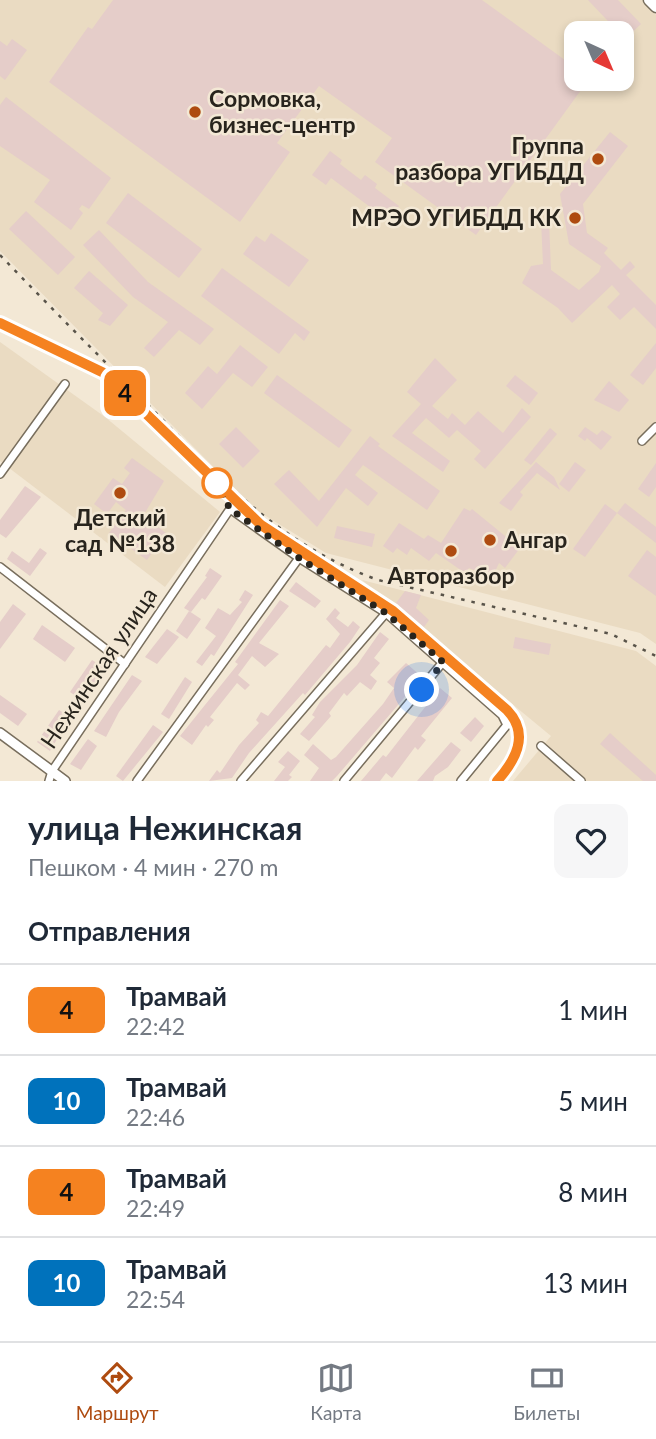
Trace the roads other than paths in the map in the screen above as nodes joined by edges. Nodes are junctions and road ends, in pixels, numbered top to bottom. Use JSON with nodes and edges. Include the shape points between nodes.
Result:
{"nodes":[{"id":1,"x":649,"y":0,"type":"edge"},
{"id":2,"x":656,"y":7,"type":"edge"},
{"id":3,"x":65,"y":384,"type":"dead end"},
{"id":4,"x":656,"y":427,"type":"edge"},
{"id":5,"x":642,"y":441,"type":"dead end"},
{"id":6,"x":0,"y":474,"type":"edge"},
{"id":7,"x":299,"y":558,"type":"junction"},
{"id":8,"x":0,"y":567,"type":"edge"},
{"id":9,"x":386,"y":613,"type":"junction"},
{"id":10,"x":443,"y":662,"type":"junction"},
{"id":11,"x":125,"y":664,"type":"junction"},
{"id":12,"x":0,"y":733,"type":"edge"},
{"id":13,"x":541,"y":746,"type":"dead end"},
{"id":14,"x":51,"y":776,"type":"edge"},
{"id":15,"x":65,"y":781,"type":"edge"},
{"id":16,"x":137,"y":781,"type":"edge"},
{"id":17,"x":241,"y":781,"type":"edge"},
{"id":18,"x":344,"y":781,"type":"edge"},
{"id":19,"x":461,"y":781,"type":"edge"},
{"id":20,"x":581,"y":781,"type":"edge"}],
"edges":[{"from":1,"to":2,"type":"main road"},
{"from":3,"to":6,"type":"street"},
{"from":4,"to":5,"type":"street"},
{"from":7,"to":9,"type":"street"},
{"from":7,"to":11,"type":"street","name":"Нежинская улица","via":[[230,509]]},
{"from":7,"to":16,"type":"street"},
{"from":8,"to":11,"type":"street"},
{"from":9,"to":10,"type":"street"},
{"from":9,"to":17,"type":"street"},
{"from":10,"to":18,"type":"street"},
{"from":10,"to":19,"type":"street","via":[[507,724]]},
{"from":11,"to":14,"type":"street","name":"Нежинская улица"},
{"from":12,"to":14,"type":"street"},
{"from":13,"to":20,"type":"street"},
{"from":14,"to":15,"type":"street"}]}
